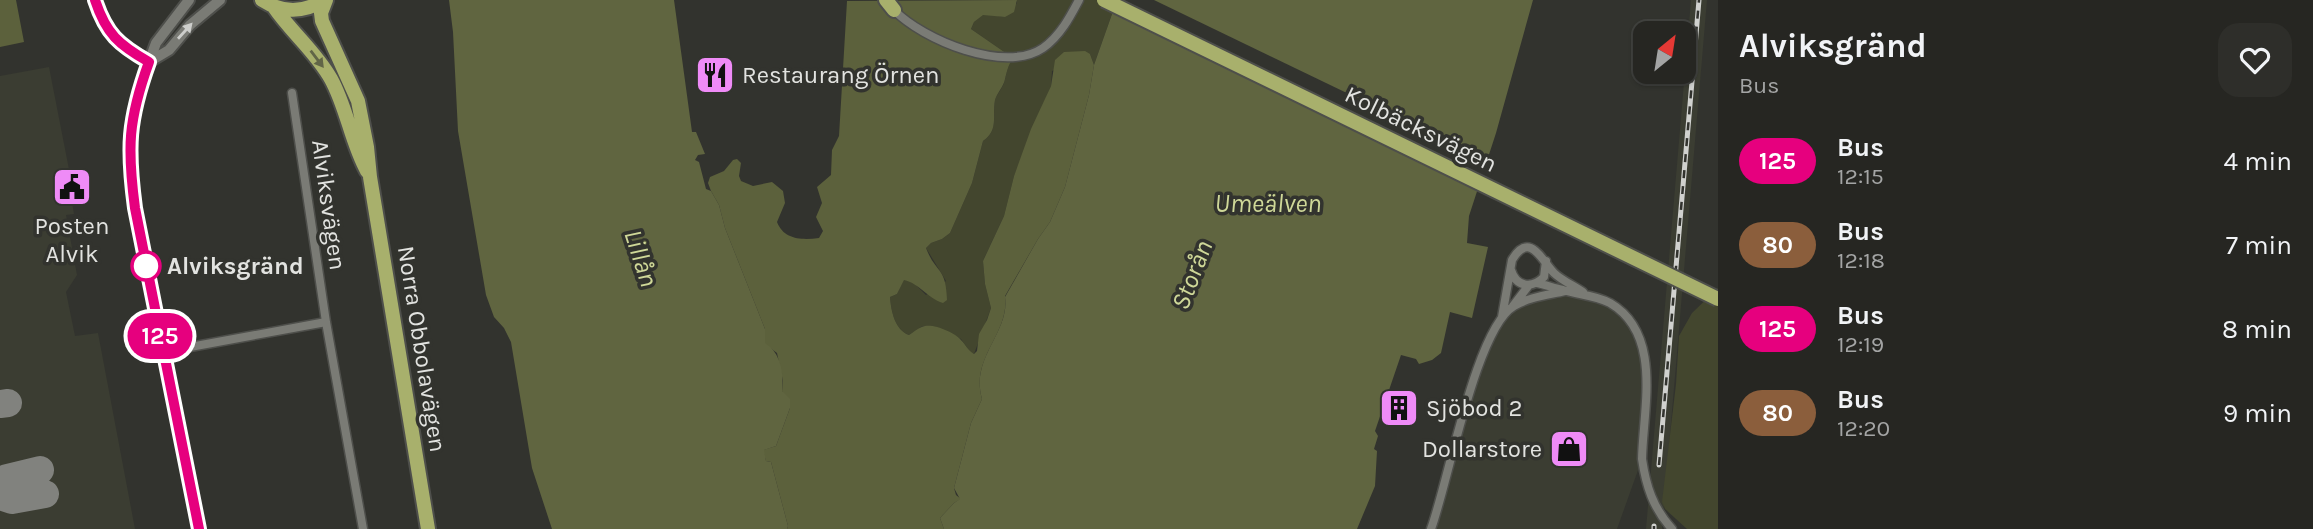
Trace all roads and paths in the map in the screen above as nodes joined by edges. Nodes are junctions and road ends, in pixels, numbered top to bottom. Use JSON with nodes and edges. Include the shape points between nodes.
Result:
{"nodes":[{"id":1,"x":95,"y":0,"type":"edge"},
{"id":2,"x":189,"y":0,"type":"edge"},
{"id":3,"x":220,"y":0,"type":"edge"},
{"id":4,"x":325,"y":0,"type":"edge"},
{"id":5,"x":1079,"y":0,"type":"edge"},
{"id":6,"x":1104,"y":0,"type":"edge"},
{"id":7,"x":1122,"y":0,"type":"edge"},
{"id":8,"x":268,"y":3,"type":"edge"},
{"id":9,"x":893,"y":7,"type":"edge"},
{"id":10,"x":149,"y":62,"type":"junction"},
{"id":11,"x":292,"y":93,"type":"dead end"},
{"id":12,"x":370,"y":177,"type":"junction"},
{"id":13,"x":1546,"y":261,"type":"junction"},
{"id":14,"x":1510,"y":268,"type":"junction"},
{"id":15,"x":1533,"y":284,"type":"junction"},
{"id":16,"x":1718,"y":289,"type":"edge"},
{"id":17,"x":1565,"y":291,"type":"junction"},
{"id":18,"x":1586,"y":294,"type":"junction"},
{"id":19,"x":1718,"y":299,"type":"edge"},
{"id":20,"x":1513,"y":306,"type":"junction"},
{"id":21,"x":1502,"y":317,"type":"junction"},
{"id":22,"x":326,"y":322,"type":"junction"},
{"id":23,"x":163,"y":352,"type":"junction"},
{"id":24,"x":199,"y":529,"type":"edge"},
{"id":25,"x":363,"y":529,"type":"edge"},
{"id":26,"x":428,"y":529,"type":"edge"},
{"id":27,"x":1431,"y":529,"type":"edge"},
{"id":28,"x":1672,"y":529,"type":"edge"}],
"edges":[{"from":1,"to":10,"type":"street","via":[[109,33]]},
{"from":2,"to":10,"type":"street","via":[[156,43]]},
{"from":10,"to":3,"type":"street","one_way":true,"via":[[169,50]]},
{"from":4,"to":8,"type":"highway","via":[[298,10]]},
{"from":4,"to":12,"type":"highway","name":"Norra Obbolavägen","via":[[322,21],[358,101]]},
{"from":5,"to":9,"type":"street","via":[[1058,35],[1045,47],[1018,58],[948,46]]},
{"from":6,"to":19,"type":"highway","name":"Kolbäcksvägen","bridge":true},
{"from":7,"to":16,"type":"highway","name":"Kolbäcksvägen"},
{"from":8,"to":12,"type":"highway","name":"Norra Obbolavägen","one_way":true,"via":[[330,78]]},
{"from":10,"to":23,"type":"street","via":[[132,117],[129,162]]},
{"from":11,"to":22,"type":"street","name":"Alviksvägen"},
{"from":12,"to":26,"type":"highway","name":"Norra Obbolavägen"},
{"from":13,"to":14,"type":"street","via":[[1536,250],[1523,249],[1513,257]]},
{"from":13,"to":15,"type":"street","via":[[1545,274]]},
{"from":13,"to":18,"type":"street","via":[[1555,274]]},
{"from":14,"to":15,"type":"street","via":[[1517,282]]},
{"from":14,"to":21,"type":"street"},
{"from":15,"to":17,"type":"street"},
{"from":15,"to":20,"type":"street"},
{"from":17,"to":18,"type":"street"},
{"from":17,"to":20,"type":"street"},
{"from":18,"to":28,"type":"street","via":[[1607,302],[1629,320],[1642,345],[1646,372],[1644,473],[1654,504]]},
{"from":20,"to":21,"type":"street"},
{"from":21,"to":27,"type":"street","via":[[1483,352]]},
{"from":22,"to":23,"type":"street"},
{"from":22,"to":25,"type":"street","name":"Alviksvägen"},
{"from":23,"to":24,"type":"street"}]}
